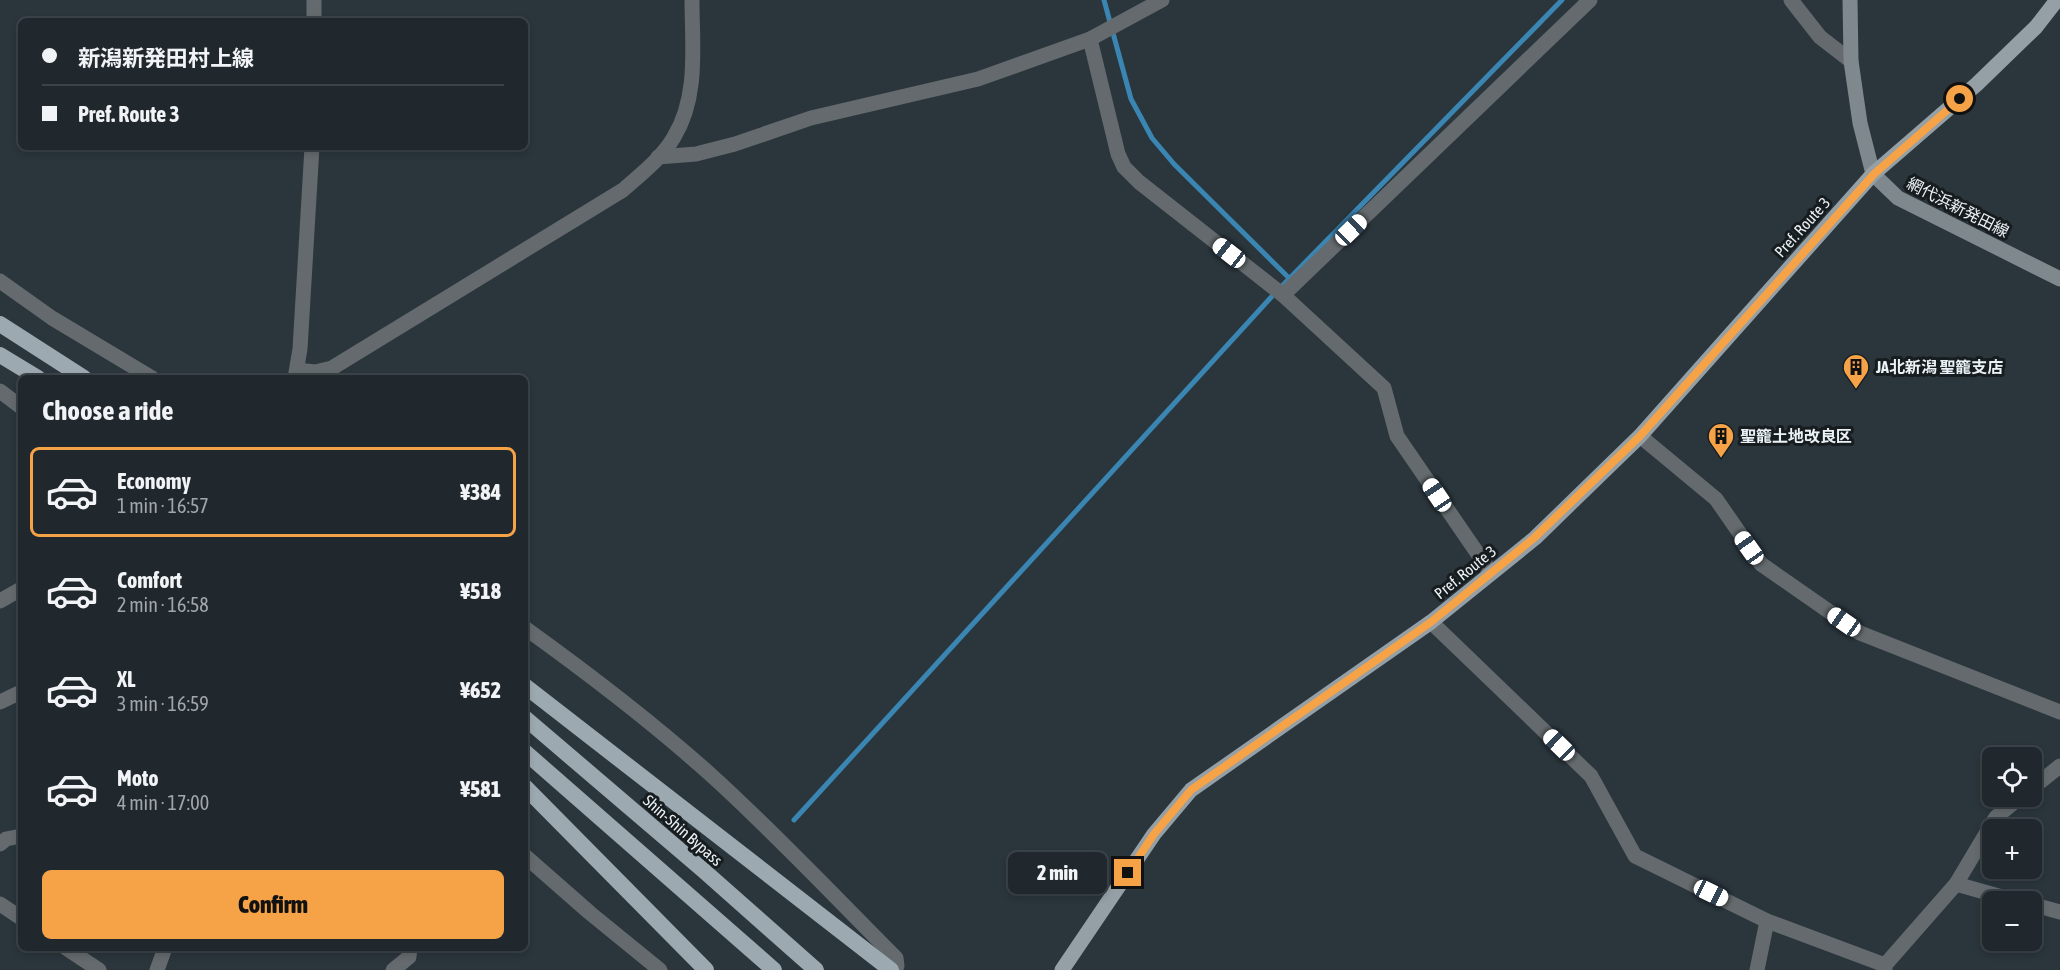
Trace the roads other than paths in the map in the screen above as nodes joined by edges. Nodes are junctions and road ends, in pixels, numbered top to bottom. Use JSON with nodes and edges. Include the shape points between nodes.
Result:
{"nodes":[{"id":1,"x":314,"y":0,"type":"edge"},
{"id":2,"x":693,"y":0,"type":"edge"},
{"id":3,"x":1162,"y":0,"type":"edge"},
{"id":4,"x":1590,"y":0,"type":"edge"},
{"id":5,"x":1791,"y":0,"type":"edge"},
{"id":6,"x":1850,"y":0,"type":"edge"},
{"id":7,"x":2056,"y":0,"type":"edge"},
{"id":8,"x":314,"y":18,"type":"edge"},
{"id":9,"x":1090,"y":39,"type":"junction"},
{"id":10,"x":1851,"y":61,"type":"junction"},
{"id":11,"x":312,"y":150,"type":"edge"},
{"id":12,"x":658,"y":158,"type":"junction"},
{"id":13,"x":1874,"y":174,"type":"junction"},
{"id":14,"x":2060,"y":279,"type":"edge"},
{"id":15,"x":0,"y":280,"type":"edge"},
{"id":16,"x":1283,"y":295,"type":"junction"},
{"id":17,"x":0,"y":324,"type":"edge"},
{"id":18,"x":0,"y":355,"type":"edge"},
{"id":19,"x":296,"y":374,"type":"edge"},
{"id":20,"x":33,"y":375,"type":"edge"},
{"id":21,"x":79,"y":375,"type":"edge"},
{"id":22,"x":147,"y":375,"type":"edge"},
{"id":23,"x":0,"y":391,"type":"edge"},
{"id":24,"x":18,"y":405,"type":"edge"},
{"id":25,"x":1640,"y":436,"type":"junction"},
{"id":26,"x":1491,"y":573,"type":"junction"},
{"id":27,"x":18,"y":591,"type":"edge"},
{"id":28,"x":0,"y":601,"type":"edge"},
{"id":29,"x":1431,"y":622,"type":"junction"},
{"id":30,"x":528,"y":630,"type":"edge"},
{"id":31,"x":528,"y":688,"type":"edge"},
{"id":32,"x":18,"y":693,"type":"edge"},
{"id":33,"x":0,"y":702,"type":"edge"},
{"id":34,"x":2060,"y":712,"type":"edge"},
{"id":35,"x":528,"y":721,"type":"edge"},
{"id":36,"x":528,"y":755,"type":"edge"},
{"id":37,"x":2060,"y":766,"type":"edge"},
{"id":38,"x":2042,"y":780,"type":"edge"},
{"id":39,"x":528,"y":790,"type":"edge"},
{"id":40,"x":2008,"y":807,"type":"edge"},
{"id":41,"x":528,"y":859,"type":"edge"},
{"id":42,"x":1956,"y":884,"type":"junction"},
{"id":43,"x":1982,"y":891,"type":"edge"},
{"id":44,"x":0,"y":904,"type":"edge"},
{"id":45,"x":2042,"y":907,"type":"edge"},
{"id":46,"x":2060,"y":912,"type":"edge"},
{"id":47,"x":18,"y":916,"type":"edge"},
{"id":48,"x":1767,"y":921,"type":"junction"},
{"id":49,"x":70,"y":951,"type":"edge"},
{"id":50,"x":164,"y":951,"type":"edge"},
{"id":51,"x":410,"y":951,"type":"edge"},
{"id":52,"x":1885,"y":968,"type":"edge"},
{"id":53,"x":99,"y":970,"type":"edge"},
{"id":54,"x":157,"y":970,"type":"edge"},
{"id":55,"x":393,"y":970,"type":"edge"},
{"id":56,"x":660,"y":970,"type":"edge"},
{"id":57,"x":706,"y":970,"type":"edge"},
{"id":58,"x":774,"y":970,"type":"edge"},
{"id":59,"x":816,"y":970,"type":"edge"},
{"id":60,"x":892,"y":970,"type":"edge"},
{"id":61,"x":1062,"y":970,"type":"edge"},
{"id":62,"x":1756,"y":970,"type":"edge"}],
"edges":[{"from":1,"to":8,"type":"street"},
{"from":2,"to":12,"type":"street","via":[[693,81],[675,136]]},
{"from":3,"to":9,"type":"street"},
{"from":4,"to":16,"type":"street"},
{"from":5,"to":10,"type":"street","via":[[1820,37]]},
{"from":6,"to":10,"type":"main road","name":"網代浜新発田線"},
{"from":7,"to":13,"type":"main road","name":"Pref. Route 3","via":[[2036,27],[1977,84]]},
{"from":9,"to":12,"type":"street","via":[[978,80],[811,118],[696,154]]},
{"from":9,"to":16,"type":"street","via":[[1124,167]]},
{"from":10,"to":13,"type":"main road","name":"網代浜新発田線","via":[[1860,123]]},
{"from":11,"to":19,"type":"street"},
{"from":12,"to":19,"type":"street","via":[[623,190],[332,368]]},
{"from":13,"to":14,"type":"main road","name":"網代浜新発田線","via":[[1898,198]]},
{"from":13,"to":25,"type":"main road","name":"Pref. Route 3"},
{"from":15,"to":22,"type":"street","via":[[52,318]]},
{"from":16,"to":26,"type":"street","via":[[1383,388],[1397,436]]},
{"from":17,"to":21,"type":"highway"},
{"from":18,"to":20,"type":"highway"},
{"from":23,"to":24,"type":"street"},
{"from":25,"to":26,"type":"main road","name":"Pref. Route 3","via":[[1534,538]]},
{"from":25,"to":34,"type":"street","via":[[1716,500],[1761,564],[1860,633]]},
{"from":26,"to":29,"type":"main road","name":"Pref. Route 3"},
{"from":27,"to":28,"type":"street"},
{"from":29,"to":48,"type":"street","via":[[1591,776],[1635,856]]},
{"from":29,"to":61,"type":"main road","name":"Pref. Route 3","via":[[1191,790],[1154,834]]},
{"from":30,"to":60,"type":"street","via":[[593,676],[711,775],[896,958],[897,966]]},
{"from":31,"to":60,"type":"highway"},
{"from":32,"to":33,"type":"street"},
{"from":35,"to":59,"type":"highway","name":"Shin-Shin Bypass"},
{"from":36,"to":58,"type":"highway"},
{"from":37,"to":38,"type":"street"},
{"from":39,"to":57,"type":"highway"},
{"from":40,"to":42,"type":"street","via":[[1996,817]]},
{"from":41,"to":56,"type":"street"},
{"from":42,"to":43,"type":"street"},
{"from":42,"to":52,"type":"street"},
{"from":44,"to":47,"type":"street"},
{"from":45,"to":46,"type":"street"},
{"from":48,"to":52,"type":"street"},
{"from":48,"to":62,"type":"street"},
{"from":49,"to":53,"type":"street"},
{"from":50,"to":54,"type":"street"},
{"from":51,"to":55,"type":"street","via":[[409,957]]}]}
